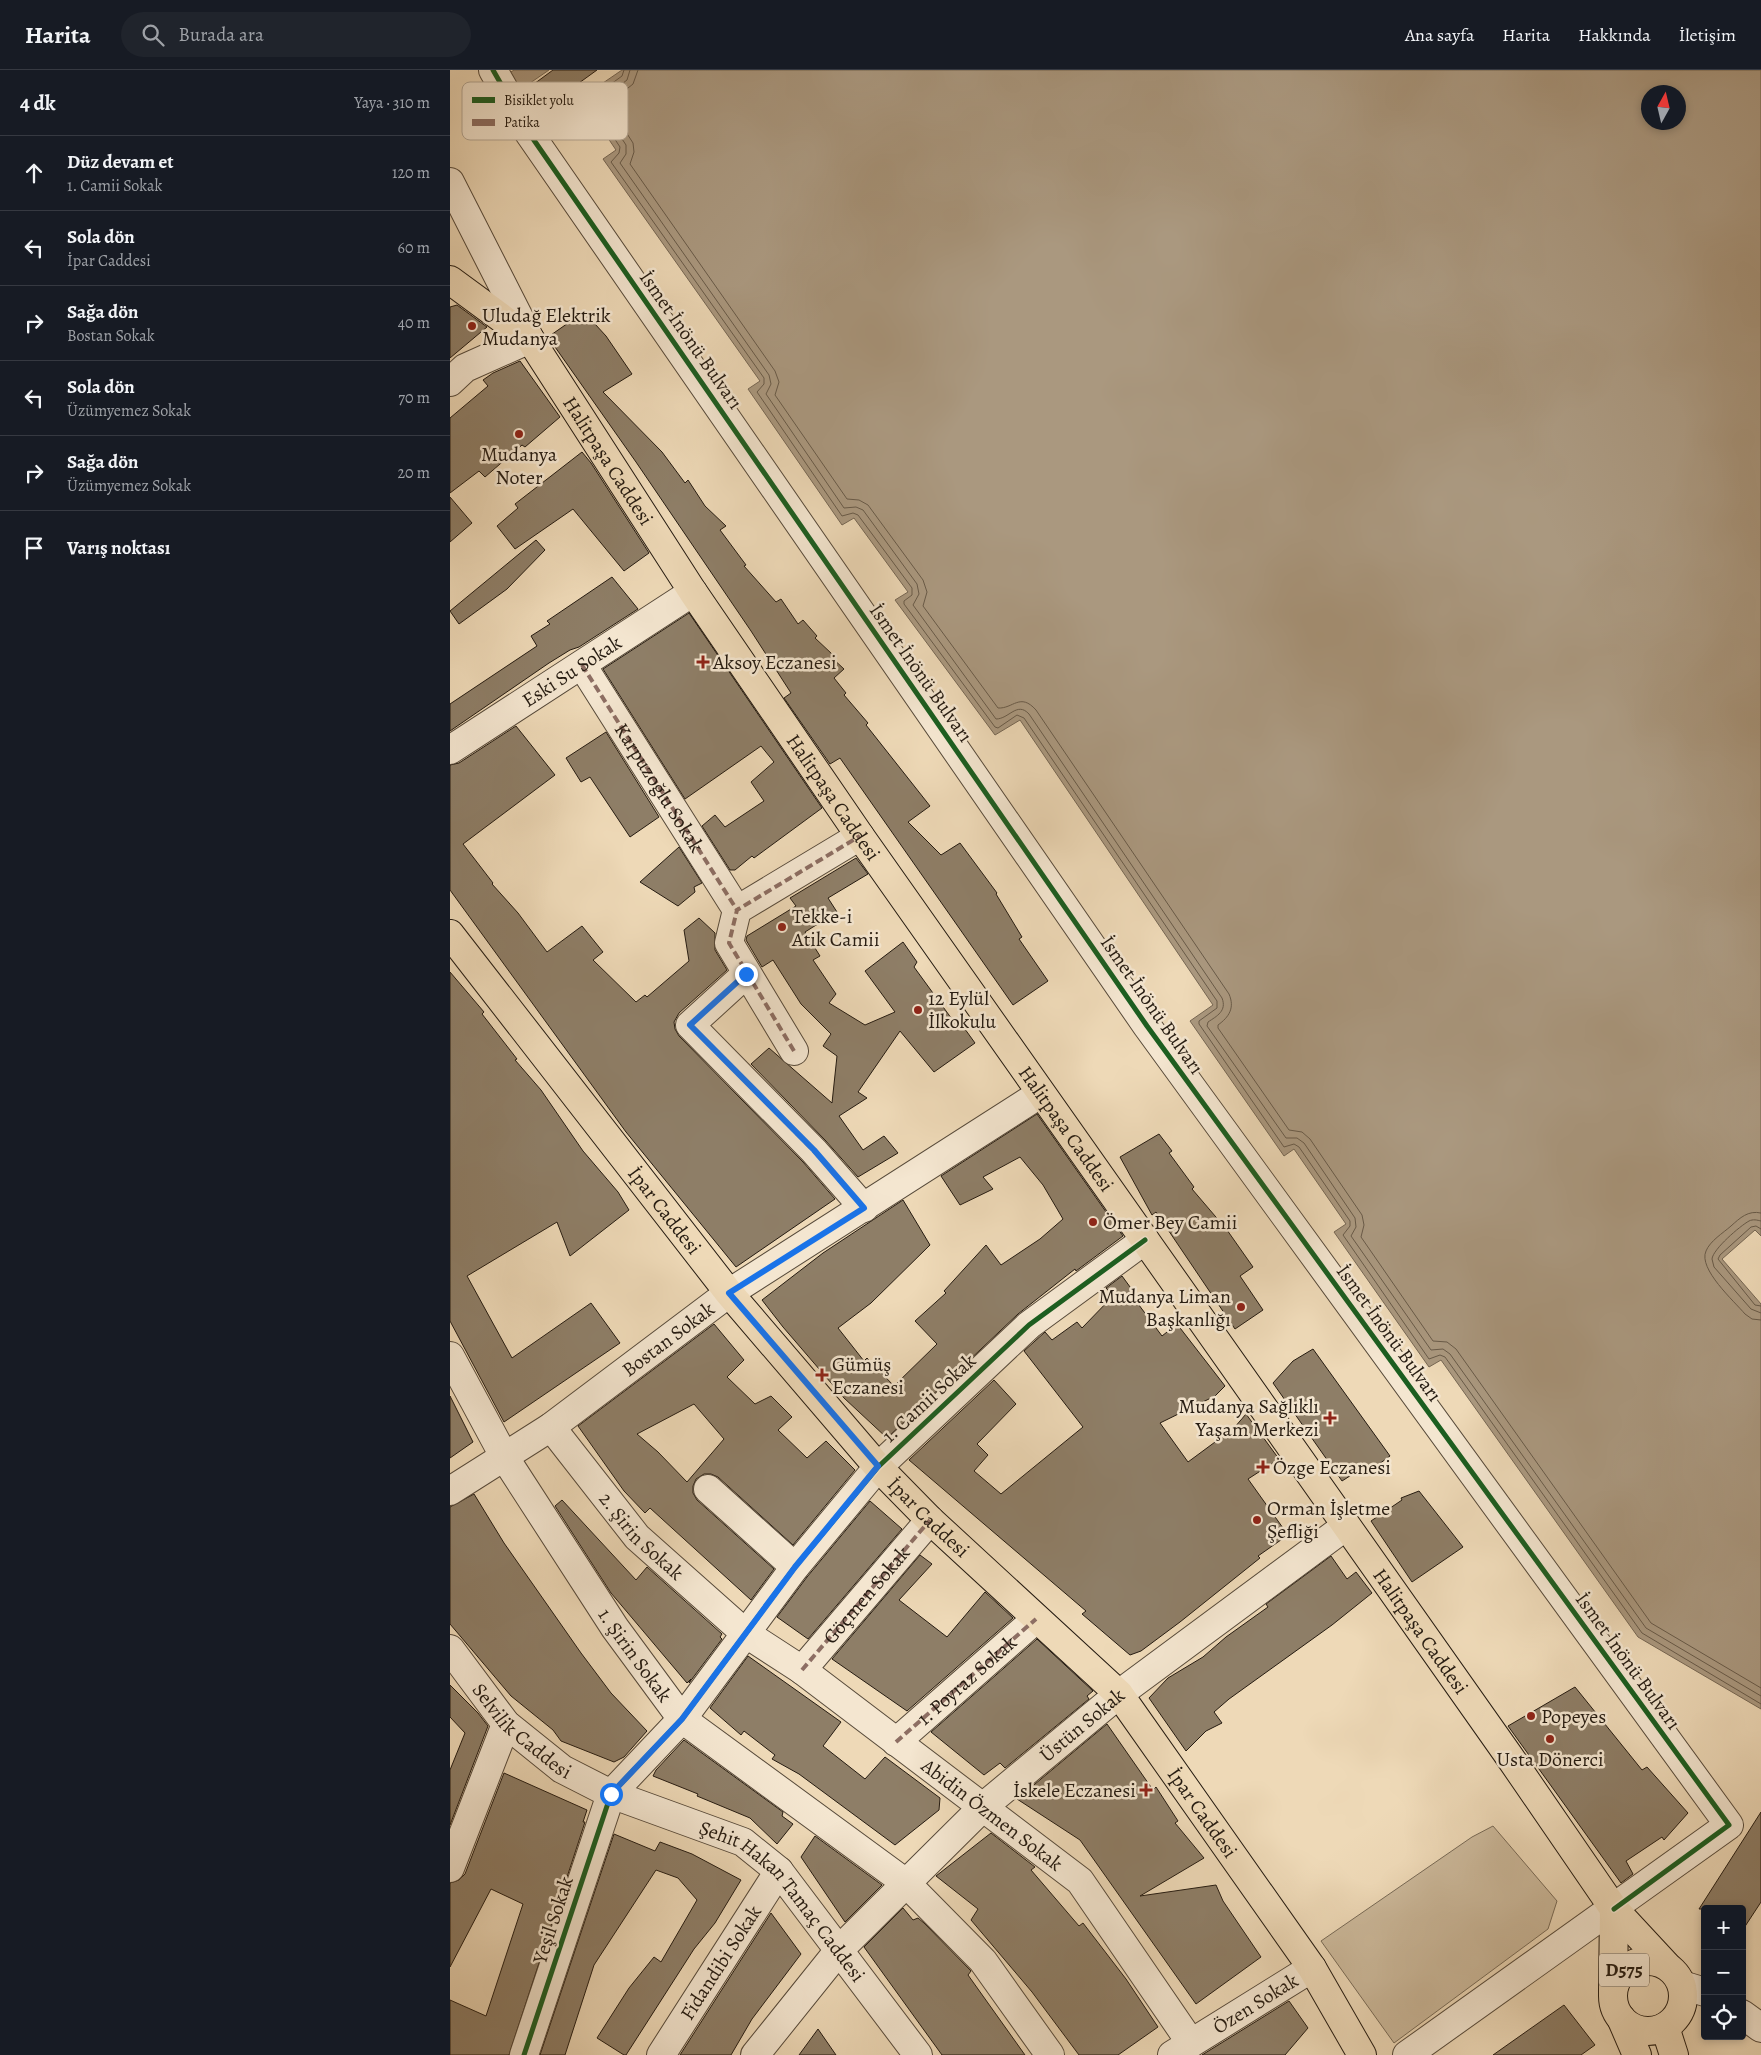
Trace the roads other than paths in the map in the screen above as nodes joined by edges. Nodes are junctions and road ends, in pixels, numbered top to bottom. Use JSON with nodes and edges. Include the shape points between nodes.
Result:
{"nodes":[{"id":1,"x":493,"y":70,"type":"edge"},
{"id":2,"x":500,"y":82,"type":"edge"},
{"id":3,"x":534,"y":140,"type":"edge"},
{"id":4,"x":450,"y":182,"type":"edge"},
{"id":5,"x":450,"y":280,"type":"edge"},
{"id":6,"x":530,"y":339,"type":"junction"},
{"id":7,"x":450,"y":382,"type":"edge"},
{"id":8,"x":692,"y":592,"type":"junction"},
{"id":9,"x":582,"y":665,"type":"junction"},
{"id":10,"x":450,"y":750,"type":"edge"},
{"id":11,"x":860,"y":836,"type":"junction"},
{"id":12,"x":737,"y":910,"type":"junction"},
{"id":13,"x":450,"y":934,"type":"edge"},
{"id":14,"x":746,"y":974,"type":"junction"},
{"id":15,"x":794,"y":1051,"type":"dead end"},
{"id":16,"x":1040,"y":1094,"type":"junction"},
{"id":17,"x":864,"y":1208,"type":"junction"},
{"id":18,"x":1145,"y":1240,"type":"junction"},
{"id":19,"x":729,"y":1293,"type":"junction"},
{"id":20,"x":450,"y":1356,"type":"edge"},
{"id":21,"x":551,"y":1427,"type":"junction"},
{"id":22,"x":505,"y":1458,"type":"junction"},
{"id":23,"x":878,"y":1466,"type":"junction"},
{"id":24,"x":708,"y":1489,"type":"dead end"},
{"id":25,"x":450,"y":1491,"type":"edge"},
{"id":26,"x":930,"y":1520,"type":"junction"},
{"id":27,"x":1346,"y":1526,"type":"junction"},
{"id":28,"x":795,"y":1567,"type":"junction"},
{"id":29,"x":1036,"y":1619,"type":"junction"},
{"id":30,"x":745,"y":1634,"type":"junction"},
{"id":31,"x":450,"y":1649,"type":"edge"},
{"id":32,"x":802,"y":1670,"type":"junction"},
{"id":33,"x":456,"y":1675,"type":"edge"},
{"id":34,"x":1118,"y":1694,"type":"junction"},
{"id":35,"x":682,"y":1719,"type":"junction"},
{"id":36,"x":506,"y":1724,"type":"junction"},
{"id":37,"x":896,"y":1742,"type":"junction"},
{"id":38,"x":611,"y":1794,"type":"junction"},
{"id":39,"x":984,"y":1806,"type":"junction"},
{"id":40,"x":450,"y":1868,"type":"edge"},
{"id":41,"x":779,"y":1871,"type":"junction"},
{"id":42,"x":906,"y":1883,"type":"junction"},
{"id":43,"x":1614,"y":1909,"type":"junction"},
{"id":44,"x":840,"y":1949,"type":"junction"},
{"id":45,"x":1312,"y":1968,"type":"junction"},
{"id":46,"x":1684,"y":1981,"type":"edge"},
{"id":47,"x":1617,"y":2006,"type":"junction"},
{"id":48,"x":1746,"y":2017,"type":"edge"},
{"id":49,"x":1665,"y":2027,"type":"junction"},
{"id":50,"x":1761,"y":2028,"type":"edge"},
{"id":51,"x":1182,"y":2049,"type":"edge"},
{"id":52,"x":524,"y":2055,"type":"edge"},
{"id":53,"x":661,"y":2055,"type":"edge"},
{"id":54,"x":755,"y":2055,"type":"edge"},
{"id":55,"x":918,"y":2055,"type":"edge"},
{"id":56,"x":1050,"y":2055,"type":"edge"},
{"id":57,"x":1362,"y":2055,"type":"edge"},
{"id":58,"x":1407,"y":2055,"type":"edge"},
{"id":59,"x":1637,"y":2055,"type":"edge"},
{"id":60,"x":1674,"y":2055,"type":"edge"}],
"edges":[{"from":1,"to":2,"type":"street","name":"İsmet İnönü Bulvarı"},
{"from":3,"to":43,"type":"street","name":"İsmet İnönü Bulvarı","via":[[1147,1026],[1729,1826]]},
{"from":4,"to":6,"type":"street"},
{"from":5,"to":6,"type":"main road"},
{"from":6,"to":7,"type":"street","via":[[465,368]]},
{"from":6,"to":8,"type":"main road","name":"Halitpaşa Caddesi"},
{"from":8,"to":9,"type":"street","name":"Eski Su Sokak"},
{"from":8,"to":11,"type":"main road","name":"Halitpaşa Caddesi"},
{"from":9,"to":10,"type":"street","name":"Eski Su Sokak"},
{"from":9,"to":12,"type":"street","name":"Karpuzoğlu Sokak"},
{"from":11,"to":12,"type":"street"},
{"from":11,"to":16,"type":"main road","name":"Halitpaşa Caddesi"},
{"from":12,"to":14,"type":"street","via":[[729,943]]},
{"from":13,"to":19,"type":"main road","name":"İpar Caddesi"},
{"from":14,"to":15,"type":"street"},
{"from":14,"to":17,"type":"street","via":[[690,1025],[814,1150]]},
{"from":16,"to":17,"type":"street","name":"Bostan Sokak"},
{"from":16,"to":18,"type":"main road","name":"Halitpaşa Caddesi"},
{"from":17,"to":19,"type":"street","name":"Bostan Sokak"},
{"from":18,"to":23,"type":"street","name":"1. Camii Sokak","via":[[1029,1326]]},
{"from":18,"to":27,"type":"main road","name":"Halitpaşa Caddesi"},
{"from":19,"to":21,"type":"street","name":"Bostan Sokak"},
{"from":19,"to":23,"type":"main road","name":"İpar Caddesi"},
{"from":20,"to":22,"type":"street","name":"1. Şirin Sokak"},
{"from":21,"to":22,"type":"street","name":"Bostan Sokak"},
{"from":21,"to":30,"type":"street","name":"2. Şirin Sokak","via":[[637,1537]]},
{"from":22,"to":25,"type":"street","name":"Bostan Sokak"},
{"from":22,"to":35,"type":"street","name":"1. Şirin Sokak","via":[[615,1628]]},
{"from":23,"to":26,"type":"main road","name":"İpar Caddesi"},
{"from":23,"to":28,"type":"street","name":"1. Camii Sokak"},
{"from":24,"to":28,"type":"street"},
{"from":26,"to":29,"type":"main road","name":"İpar Caddesi"},
{"from":26,"to":32,"type":"street","name":"Göçmen Sokak"},
{"from":27,"to":34,"type":"street","name":"Üstün Sokak"},
{"from":27,"to":43,"type":"main road","name":"Halitpaşa Caddesi"},
{"from":28,"to":30,"type":"street","name":"1. Camii Sokak"},
{"from":29,"to":34,"type":"main road","name":"İpar Caddesi"},
{"from":29,"to":37,"type":"street","name":"1. Poyraz Sokak"},
{"from":30,"to":32,"type":"street","name":"Abidin Özmen Sokak"},
{"from":30,"to":35,"type":"street","name":"1. Camii Sokak"},
{"from":31,"to":33,"type":"street","name":"Selvilik Caddesi"},
{"from":32,"to":37,"type":"street","name":"Abidin Özmen Sokak"},
{"from":33,"to":36,"type":"street","name":"Selvilik Caddesi"},
{"from":34,"to":39,"type":"street","name":"Üstün Sokak"},
{"from":34,"to":45,"type":"main road","name":"İpar Caddesi"},
{"from":35,"to":38,"type":"street","name":"1. Camii Sokak"},
{"from":35,"to":42,"type":"street","name":"1. Şirin Sokak"},
{"from":36,"to":38,"type":"street","name":"Selvilik Caddesi","via":[[562,1769]]},
{"from":36,"to":40,"type":"street"},
{"from":37,"to":39,"type":"street","name":"Abidin Özmen Sokak"},
{"from":38,"to":41,"type":"street","name":"Şehit Hakan Tamaç Caddesi","via":[[742,1842]]},
{"from":38,"to":52,"type":"street","name":"Yeşil Sokak"},
{"from":39,"to":42,"type":"street","name":"Üstün Sokak"},
{"from":39,"to":51,"type":"street","name":"Abidin Özmen Sokak","via":[[1080,1881]]},
{"from":41,"to":44,"type":"street","name":"Şehit Hakan Tamaç Caddesi"},
{"from":41,"to":53,"type":"street","name":"Fidandibi Sokak"},
{"from":42,"to":44,"type":"street","name":"Üstün Sokak"},
{"from":42,"to":56,"type":"street","name":"1. Şirin Sokak","via":[[983,1962]]},
{"from":43,"to":46,"type":"main road","name":"Halitpaşa Caddesi"},
{"from":43,"to":47,"type":"main road"},
{"from":43,"to":58,"type":"street"},
{"from":44,"to":54,"type":"street","name":"Üstün Sokak"},
{"from":44,"to":55,"type":"street","name":"Şehit Hakan Tamaç Caddesi"},
{"from":45,"to":51,"type":"street","name":"Özen Sokak"},
{"from":45,"to":57,"type":"main road","name":"İpar Caddesi"},
{"from":46,"to":47,"type":"main road","number":"D575","via":[[1654,1961],[1631,1965],[1616,1982]]},
{"from":46,"to":49,"type":"main road","via":[[1681,2010]]},
{"from":47,"to":49,"type":"main road","via":[[1630,2026],[1641,2031]]},
{"from":47,"to":59,"type":"main road"},
{"from":48,"to":50,"type":"street"},
{"from":49,"to":60,"type":"main road"}]}
